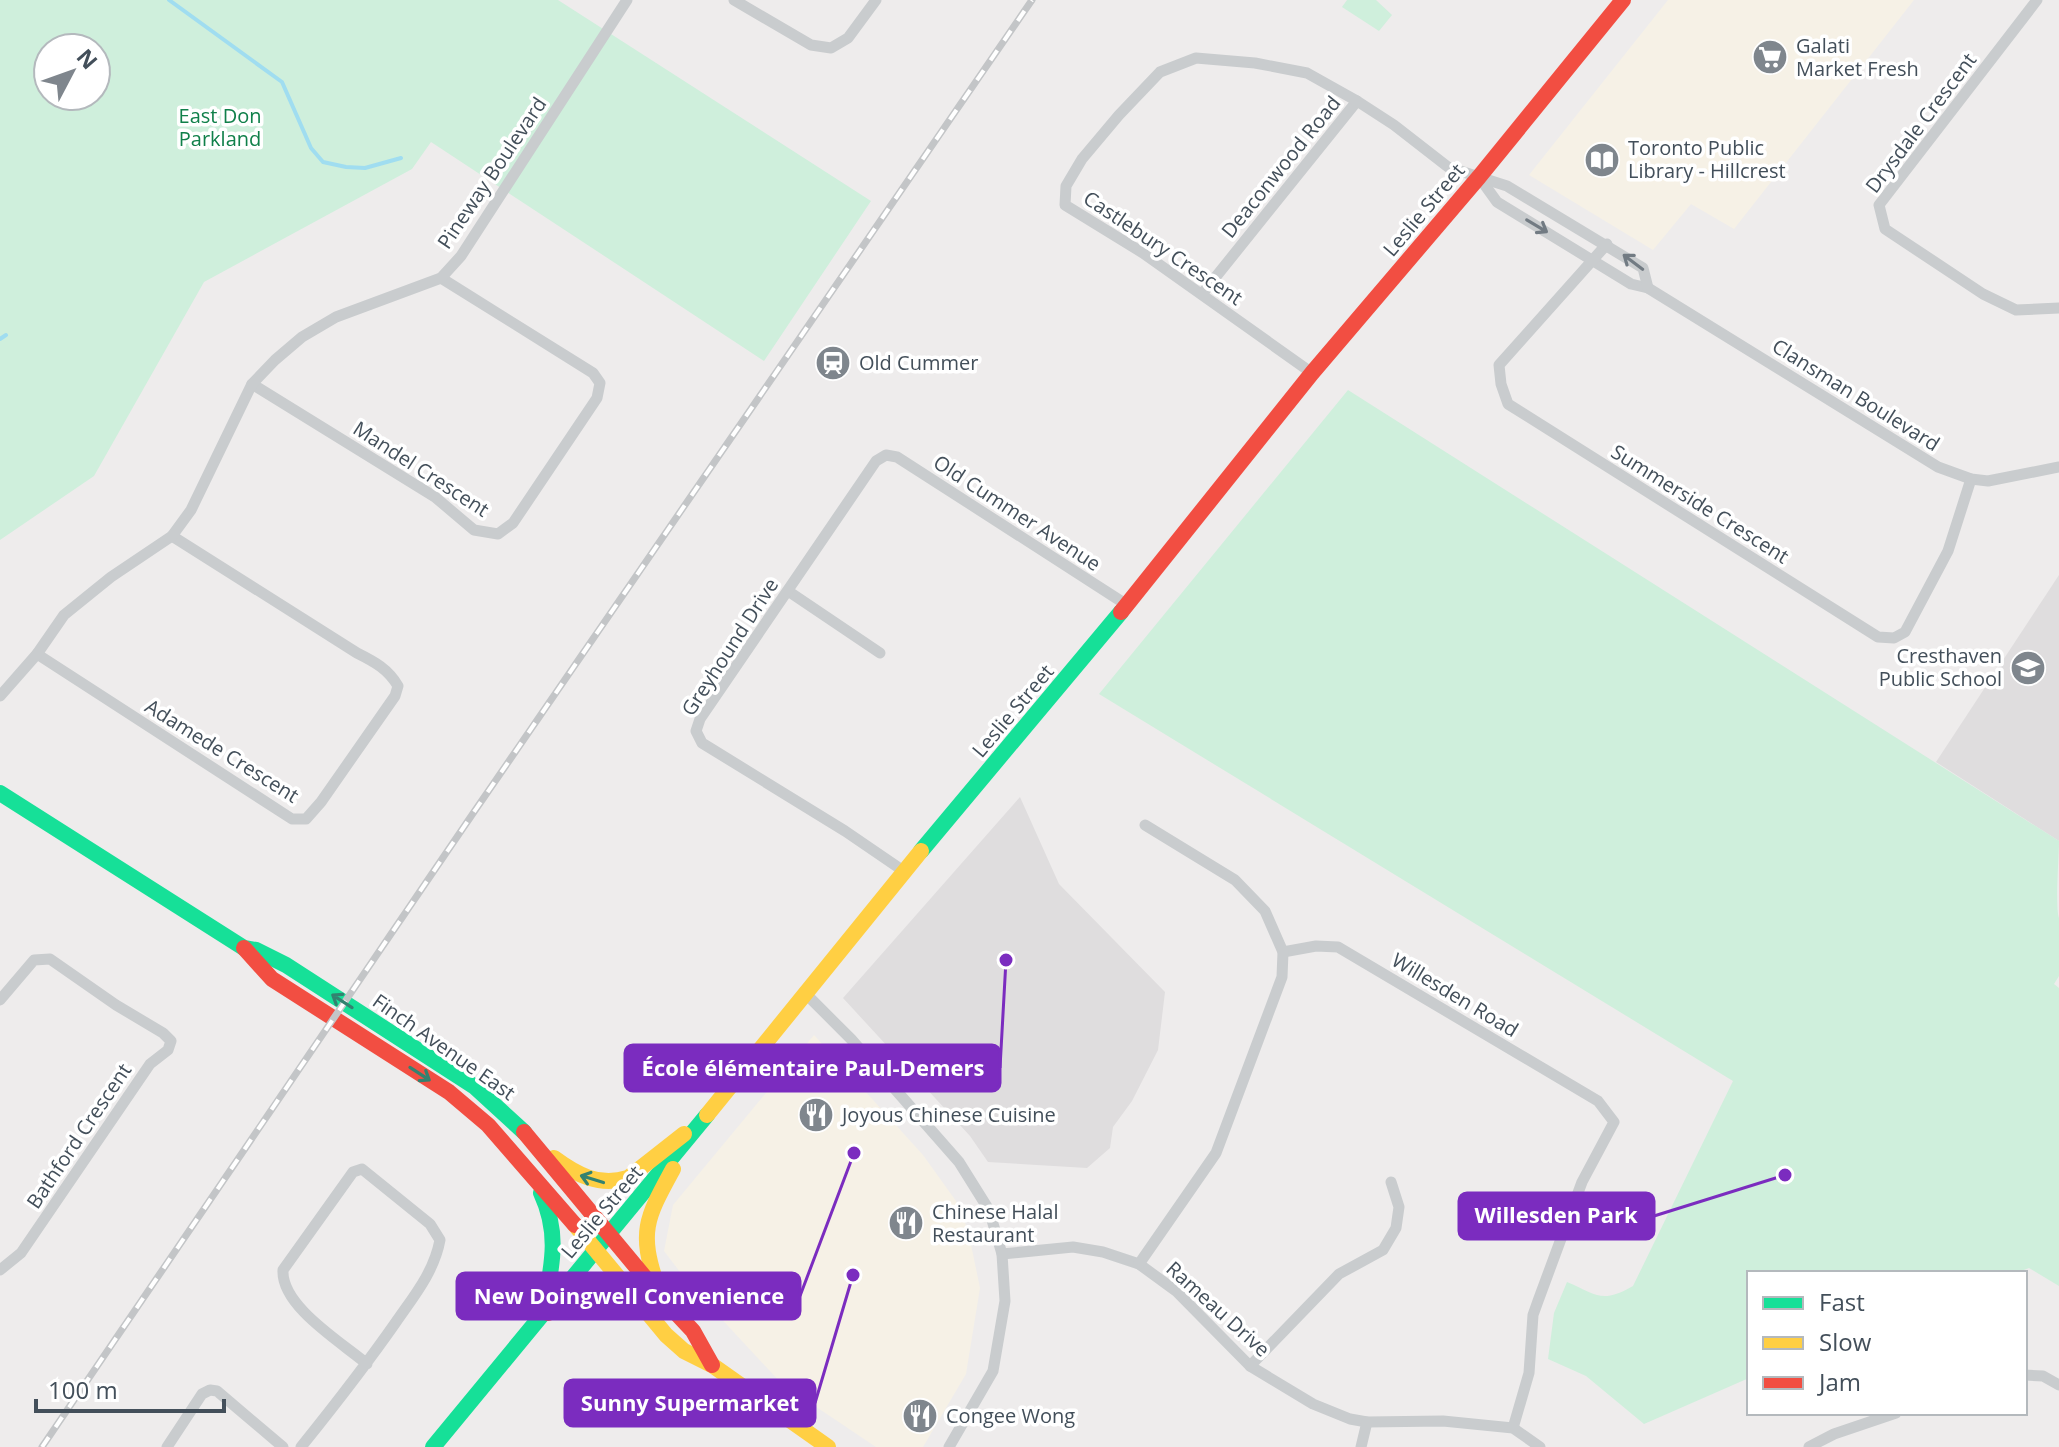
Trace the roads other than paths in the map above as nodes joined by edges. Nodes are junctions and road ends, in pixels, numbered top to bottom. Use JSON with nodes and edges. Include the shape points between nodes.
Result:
{"nodes":[{"id":1,"x":627,"y":0,"type":"edge"},
{"id":2,"x":734,"y":0,"type":"edge"},
{"id":3,"x":876,"y":0,"type":"edge"},
{"id":4,"x":1623,"y":0,"type":"edge"},
{"id":5,"x":2037,"y":0,"type":"edge"},
{"id":6,"x":1357,"y":101,"type":"junction"},
{"id":7,"x":1479,"y":177,"type":"junction"},
{"id":8,"x":1607,"y":244,"type":"junction"},
{"id":9,"x":1592,"y":260,"type":"junction"},
{"id":10,"x":441,"y":278,"type":"junction"},
{"id":11,"x":1648,"y":288,"type":"junction"},
{"id":12,"x":1202,"y":294,"type":"junction"},
{"id":13,"x":2059,"y":308,"type":"edge"},
{"id":14,"x":1312,"y":373,"type":"junction"},
{"id":15,"x":252,"y":384,"type":"junction"},
{"id":16,"x":886,"y":455,"type":"joint"},
{"id":17,"x":2059,"y":467,"type":"edge"},
{"id":18,"x":1971,"y":479,"type":"junction"},
{"id":19,"x":172,"y":536,"type":"junction"},
{"id":20,"x":788,"y":591,"type":"junction"},
{"id":21,"x":1127,"y":605,"type":"junction"},
{"id":22,"x":880,"y":653,"type":"dead end"},
{"id":23,"x":37,"y":654,"type":"junction"},
{"id":24,"x":0,"y":696,"type":"edge"},
{"id":25,"x":0,"y":793,"type":"edge"},
{"id":26,"x":1145,"y":825,"type":"dead end"},
{"id":27,"x":905,"y":872,"type":"junction"},
{"id":28,"x":244,"y":948,"type":"junction"},
{"id":29,"x":1283,"y":952,"type":"junction"},
{"id":30,"x":804,"y":992,"type":"junction"},
{"id":31,"x":0,"y":1000,"type":"edge"},
{"id":32,"x":704,"y":1119,"type":"junction"},
{"id":33,"x":687,"y":1141,"type":"junction"},
{"id":34,"x":533,"y":1142,"type":"junction"},
{"id":35,"x":526,"y":1166,"type":"junction"},
{"id":36,"x":1391,"y":1182,"type":"dead end"},
{"id":37,"x":609,"y":1235,"type":"junction"},
{"id":38,"x":596,"y":1250,"type":"junction"},
{"id":39,"x":1002,"y":1254,"type":"junction"},
{"id":40,"x":1139,"y":1264,"type":"junction"},
{"id":41,"x":0,"y":1270,"type":"edge"},
{"id":42,"x":662,"y":1298,"type":"junction"},
{"id":43,"x":647,"y":1315,"type":"junction"},
{"id":44,"x":543,"y":1316,"type":"junction"},
{"id":45,"x":367,"y":1364,"type":"junction"},
{"id":46,"x":712,"y":1365,"type":"junction"},
{"id":47,"x":1250,"y":1366,"type":"junction"},
{"id":48,"x":2027,"y":1375,"type":"edge"},
{"id":49,"x":2059,"y":1385,"type":"edge"},
{"id":50,"x":1890,"y":1415,"type":"edge"},
{"id":51,"x":1367,"y":1422,"type":"junction"},
{"id":52,"x":1513,"y":1428,"type":"junction"},
{"id":53,"x":167,"y":1447,"type":"edge"},
{"id":54,"x":283,"y":1447,"type":"edge"},
{"id":55,"x":301,"y":1447,"type":"edge"},
{"id":56,"x":433,"y":1447,"type":"edge"},
{"id":57,"x":828,"y":1447,"type":"edge"},
{"id":58,"x":949,"y":1447,"type":"edge"},
{"id":59,"x":1361,"y":1447,"type":"edge"},
{"id":60,"x":1540,"y":1447,"type":"edge"},
{"id":61,"x":1809,"y":1447,"type":"edge"}],
"edges":[{"from":1,"to":10,"type":"street","name":"Pineway Boulevard","via":[[461,256]]},
{"from":2,"to":3,"type":"street","via":[[811,45],[831,48],[848,38]]},
{"from":4,"to":7,"type":"main road","name":"Leslie Street"},
{"from":5,"to":13,"type":"street","name":"Drysdale Crescent","via":[[1879,205],[1885,229],[1983,294],[2016,310]]},
{"from":6,"to":7,"type":"street","name":"Castlebury Crescent","via":[[1448,167]]},
{"from":6,"to":12,"type":"street","name":"Deaconwood Road"},
{"from":6,"to":12,"type":"street","name":"Castlebury Crescent","via":[[1307,73],[1196,58],[1160,72],[1082,159],[1066,186],[1065,205]]},
{"from":7,"to":8,"type":"street","name":"Clansman Boulevard","via":[[1519,192]]},
{"from":7,"to":9,"type":"street","name":"Clansman Boulevard","one_way":true,"via":[[1497,202]]},
{"from":7,"to":14,"type":"main road","name":"Leslie Street"},
{"from":8,"to":9,"type":"street","name":"Summerside Crescent"},
{"from":11,"to":8,"type":"street","name":"Clansman Boulevard","one_way":true,"via":[[1643,268]]},
{"from":9,"to":11,"type":"street","name":"Clansman Boulevard","via":[[1631,284]]},
{"from":9,"to":18,"type":"street","name":"Summerside Crescent","via":[[1499,365],[1508,404],[1878,637],[1905,632],[1948,551]]},
{"from":10,"to":15,"type":"street","name":"Pineway Boulevard","via":[[336,317],[302,337]]},
{"from":10,"to":15,"type":"street","name":"Mandel Crescent","via":[[593,373],[600,383],[597,398],[513,523],[498,534],[474,530],[435,497]]},
{"from":11,"to":18,"type":"street","name":"Clansman Boulevard","via":[[1938,467]]},
{"from":12,"to":14,"type":"street","name":"Castlebury Crescent"},
{"from":14,"to":21,"type":"main road","name":"Leslie Street"},
{"from":15,"to":19,"type":"street","name":"Pineway Boulevard","via":[[191,510]]},
{"from":16,"to":20,"type":"street","name":"Greyhound Drive","via":[[876,461]]},
{"from":16,"to":21,"type":"street","name":"Old Cummer Avenue","via":[[897,457]]},
{"from":17,"to":18,"type":"street","name":"Clansman Boulevard","via":[[1988,481]]},
{"from":19,"to":23,"type":"street","name":"Pineway Boulevard","via":[[64,615]]},
{"from":19,"to":23,"type":"street","name":"Adamede Crescent","via":[[378,663],[398,686],[306,819],[292,819]]},
{"from":20,"to":22,"type":"street"},
{"from":20,"to":27,"type":"street","name":"Greyhound Drive","via":[[696,731],[702,743]]},
{"from":21,"to":27,"type":"main road","name":"Leslie Street"},
{"from":23,"to":24,"type":"street","name":"Pineway Boulevard"},
{"from":25,"to":28,"type":"main road","name":"Finch Avenue East"},
{"from":26,"to":29,"type":"street","via":[[1235,880],[1265,911]]},
{"from":27,"to":30,"type":"main road","name":"Leslie Street"},
{"from":34,"to":28,"type":"main road","name":"Finch Avenue East","one_way":true,"via":[[475,1087],[286,965]]},
{"from":28,"to":35,"type":"main road","name":"Finch Avenue East","one_way":true,"via":[[272,979],[449,1092]]},
{"from":29,"to":40,"type":"street","via":[[1282,977],[1216,1153]]},
{"from":29,"to":52,"type":"street","name":"Willesden Road","via":[[1338,947],[1598,1101],[1614,1122],[1582,1182],[1533,1315],[1529,1373]]},
{"from":30,"to":32,"type":"main road","name":"Leslie Street"},
{"from":30,"to":39,"type":"street","via":[[959,1162],[989,1210]]},
{"from":31,"to":41,"type":"street","name":"Bathford Crescent","via":[[34,960],[50,959],[171,1041],[21,1253]]},
{"from":32,"to":33,"type":"main road","name":"Leslie Street"},
{"from":32,"to":34,"type":"main road","one_way":true,"via":[[618,1183],[584,1178]]},
{"from":33,"to":37,"type":"main road","name":"Leslie Street"},
{"from":33,"to":42,"type":"main road","via":[[652,1210],[644,1238]]},
{"from":34,"to":37,"type":"main road","name":"Finch Avenue East"},
{"from":35,"to":38,"type":"main road","name":"Finch Avenue East"},
{"from":35,"to":44,"type":"main road","via":[[555,1229]]},
{"from":36,"to":47,"type":"street","via":[[1399,1207],[1396,1228],[1383,1250],[1339,1274]]},
{"from":37,"to":38,"type":"main road","name":"Leslie Street"},
{"from":37,"to":42,"type":"main road","name":"Finch Avenue East"},
{"from":38,"to":43,"type":"main road","name":"Finch Avenue East"},
{"from":38,"to":44,"type":"main road","name":"Leslie Street"},
{"from":39,"to":40,"type":"street","name":"Rameau Drive","via":[[1073,1247]]},
{"from":39,"to":58,"type":"street","via":[[1005,1301],[993,1371]]},
{"from":40,"to":47,"type":"street","name":"Rameau Drive","via":[[1176,1291]]},
{"from":42,"to":46,"type":"main road","name":"Finch Avenue East","via":[[693,1331]]},
{"from":43,"to":44,"type":"main road","via":[[610,1296],[591,1294]]},
{"from":43,"to":46,"type":"main road","name":"Finch Avenue East","via":[[684,1351]]},
{"from":44,"to":56,"type":"main road","name":"Leslie Street"},
{"from":45,"to":45,"type":"street","via":[[430,1272],[440,1240],[430,1224],[362,1169],[353,1172],[283,1270],[283,1281],[299,1308]]},
{"from":45,"to":55,"type":"street"},
{"from":46,"to":57,"type":"main road","name":"Finch Avenue East"},
{"from":47,"to":51,"type":"street","name":"Rameau Drive","via":[[1313,1404]]},
{"from":48,"to":49,"type":"street"},
{"from":50,"to":61,"type":"street"},
{"from":51,"to":52,"type":"street","name":"Rameau Drive","via":[[1443,1421]]},
{"from":51,"to":59,"type":"street"},
{"from":52,"to":60,"type":"street","name":"Rameau Drive"},
{"from":53,"to":54,"type":"street","via":[[210,1390]]}]}
